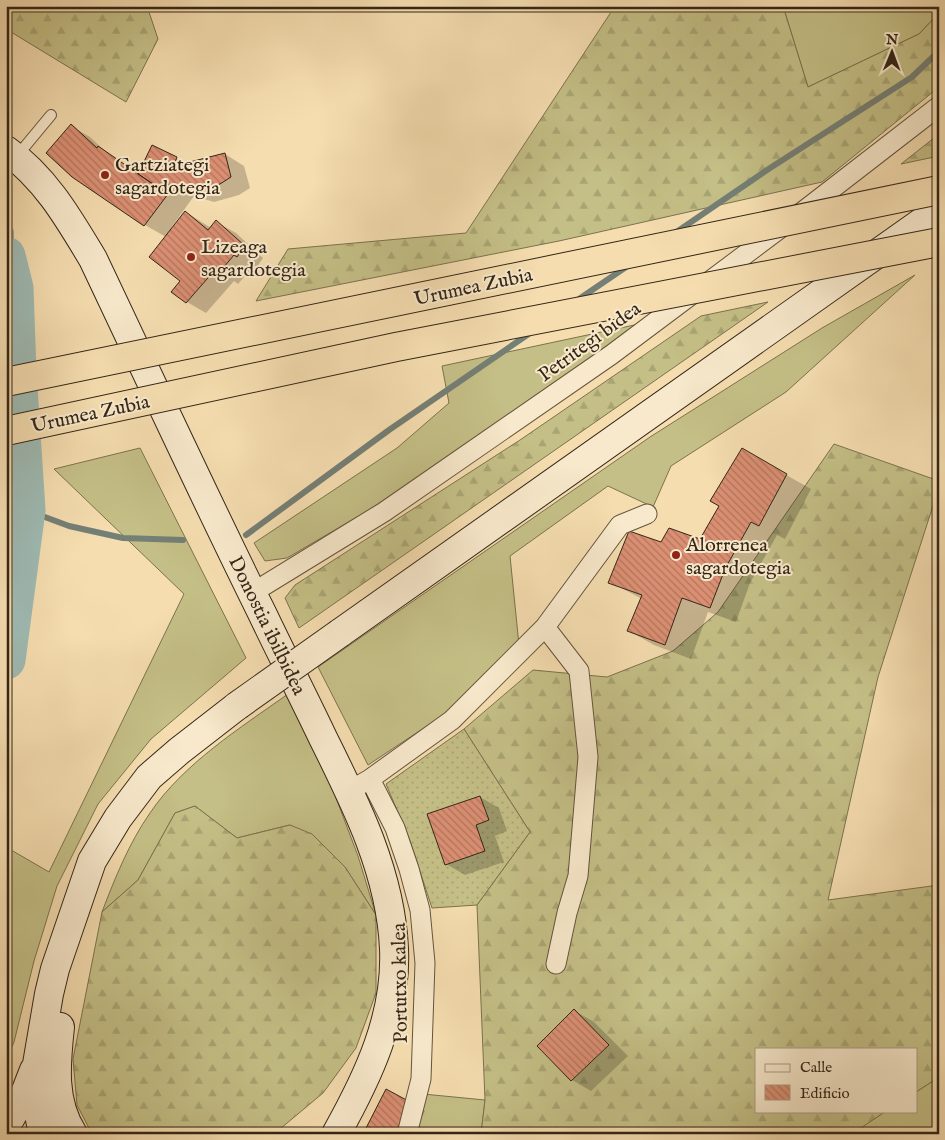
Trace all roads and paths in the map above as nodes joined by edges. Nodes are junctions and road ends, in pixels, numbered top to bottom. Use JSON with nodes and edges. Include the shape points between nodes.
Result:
{"nodes":[{"id":1,"x":939,"y":106,"type":"edge"},
{"id":2,"x":51,"y":115,"type":"dead end"},
{"id":3,"x":11,"y":153,"type":"edge"},
{"id":4,"x":939,"y":190,"type":"edge"},
{"id":5,"x":939,"y":210,"type":"edge"},
{"id":6,"x":939,"y":242,"type":"edge"},
{"id":7,"x":6,"y":382,"type":"edge"},
{"id":8,"x":6,"y":431,"type":"edge"},
{"id":9,"x":647,"y":514,"type":"dead end"},
{"id":10,"x":252,"y":593,"type":"junction"},
{"id":11,"x":545,"y":627,"type":"junction"},
{"id":12,"x":360,"y":785,"type":"junction"},
{"id":13,"x":556,"y":964,"type":"dead end"},
{"id":14,"x":55,"y":970,"type":"junction"},
{"id":15,"x":37,"y":1064,"type":"junction"},
{"id":16,"x":6,"y":1126,"type":"edge"},
{"id":17,"x":340,"y":1126,"type":"edge"},
{"id":18,"x":43,"y":1134,"type":"edge"},
{"id":19,"x":73,"y":1134,"type":"edge"},
{"id":20,"x":321,"y":1134,"type":"edge"},
{"id":21,"x":407,"y":1134,"type":"edge"}],
"edges":[{"from":1,"to":10,"type":"street","name":"Petritegi bidea","via":[[611,355],[384,512]]},
{"from":2,"to":3,"type":"lane"},
{"from":3,"to":10,"type":"main road","name":"Donostia ibilbidea","via":[[43,184],[93,259]]},
{"from":4,"to":7,"type":"highway","name":"Urumea Zubia","bridge":true},
{"from":5,"to":14,"type":"main road","bridge":true,"via":[[237,706],[179,751],[149,777],[92,860]]},
{"from":6,"to":8,"type":"highway","name":"Urumea Zubia","bridge":true,"via":[[396,347]]},
{"from":9,"to":11,"type":"street","via":[[620,525]]},
{"from":10,"to":12,"type":"main road","name":"Donostia ibilbidea"},
{"from":11,"to":12,"type":"street","via":[[452,720]]},
{"from":11,"to":13,"type":"street","via":[[579,670],[588,757],[578,876]]},
{"from":12,"to":17,"type":"main road","name":"Donostia ibilbidea","via":[[369,838],[384,884],[393,929],[392,990],[387,1020],[372,1064]]},
{"from":12,"to":21,"type":"street","name":"Portutxo kalea","via":[[395,828],[420,910],[425,963],[421,1079]]},
{"from":14,"to":15,"type":"main road"},
{"from":14,"to":19,"type":"main road","via":[[63,1001],[57,1087]]},
{"from":15,"to":16,"type":"main road"},
{"from":15,"to":18,"type":"main road","via":[[36,1088]]},
{"from":17,"to":20,"type":"main road"}]}
